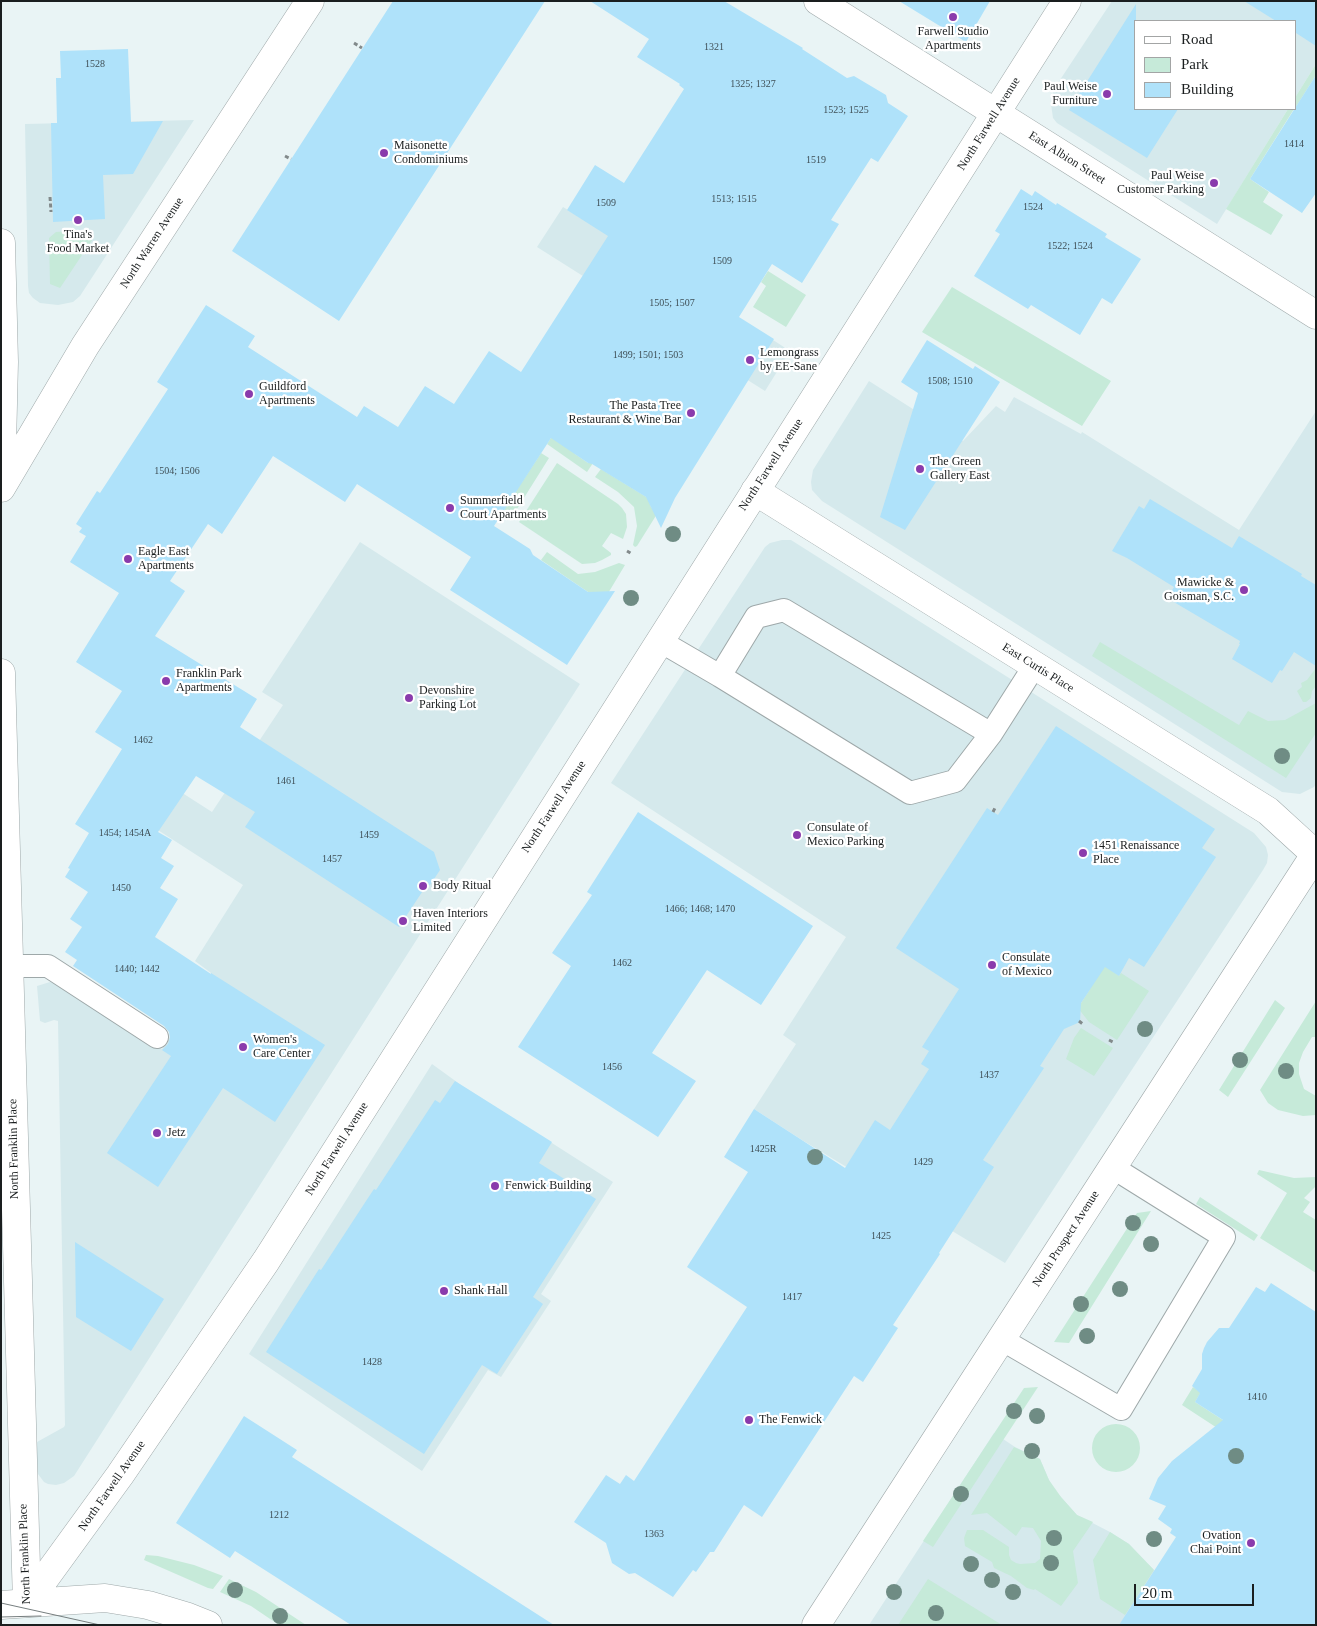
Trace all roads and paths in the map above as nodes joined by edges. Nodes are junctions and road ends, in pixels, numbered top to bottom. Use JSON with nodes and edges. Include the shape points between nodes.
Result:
{"nodes":[{"id":1,"x":310,"y":1,"type":"edge"},
{"id":2,"x":818,"y":1,"type":"edge"},
{"id":3,"x":1067,"y":1,"type":"edge"},
{"id":4,"x":354,"y":43,"type":"dead end"},
{"id":5,"x":362,"y":48,"type":"dead end"},
{"id":6,"x":995,"y":113,"type":"junction"},
{"id":7,"x":285,"y":156,"type":"dead end"},
{"id":8,"x":291,"y":159,"type":"dead end"},
{"id":9,"x":50,"y":196,"type":"dead end"},
{"id":10,"x":51,"y":212,"type":"dead end"},
{"id":11,"x":1,"y":243,"type":"edge"},
{"id":12,"x":1316,"y":315,"type":"edge"},
{"id":13,"x":1,"y":488,"type":"edge"},
{"id":14,"x":755,"y":491,"type":"junction"},
{"id":15,"x":1,"y":498,"type":"edge"},
{"id":16,"x":627,"y":551,"type":"dead end"},
{"id":17,"x":632,"y":554,"type":"dead end"},
{"id":18,"x":660,"y":641,"type":"junction"},
{"id":19,"x":1034,"y":665,"type":"junction"},
{"id":20,"x":1,"y":673,"type":"edge"},
{"id":21,"x":720,"y":676,"type":"junction"},
{"id":22,"x":991,"y":734,"type":"junction"},
{"id":23,"x":1315,"y":853,"type":"edge"},
{"id":24,"x":6,"y":952,"type":"edge"},
{"id":25,"x":1079,"y":1021,"type":"dead end"},
{"id":26,"x":1084,"y":1025,"type":"dead end"},
{"id":27,"x":157,"y":1037,"type":"dead end"},
{"id":28,"x":1112,"y":1167,"type":"junction"},
{"id":29,"x":1001,"y":1339,"type":"junction"},
{"id":30,"x":18,"y":1611,"type":"edge"},
{"id":31,"x":208,"y":1625,"type":"edge"},
{"id":32,"x":816,"y":1625,"type":"edge"}],
"edges":[{"from":1,"to":13,"type":"street","name":"North Warren Avenue","via":[[85,346]]},
{"from":2,"to":6,"type":"street","name":"East Albion Street"},
{"from":3,"to":6,"type":"street","name":"North Farwell Avenue"},
{"from":4,"to":5,"type":"path"},
{"from":6,"to":12,"type":"street","name":"East Albion Street"},
{"from":6,"to":14,"type":"street","name":"North Farwell Avenue"},
{"from":7,"to":8,"type":"path"},
{"from":9,"to":10,"type":"path"},
{"from":11,"to":13,"type":"street","via":[[4,362]]},
{"from":13,"to":15,"type":"street"},
{"from":14,"to":18,"type":"street","name":"North Farwell Avenue"},
{"from":14,"to":19,"type":"street","name":"East Curtis Place"},
{"from":16,"to":17,"type":"path"},
{"from":18,"to":21,"type":"lane"},
{"from":18,"to":30,"type":"street","name":"North Farwell Avenue","via":[[266,1261],[120,1475]]},
{"from":19,"to":22,"type":"lane"},
{"from":19,"to":23,"type":"street","name":"East Curtis Place","via":[[1268,811]]},
{"from":20,"to":24,"type":"street","name":"North Franklin Place"},
{"from":21,"to":22,"type":"lane","via":[[910,793],[955,781]]},
{"from":21,"to":22,"type":"lane","via":[[756,617],[784,610]]},
{"from":23,"to":28,"type":"street","name":"North Prospect Avenue"},
{"from":24,"to":27,"type":"lane","via":[[48,966]]},
{"from":24,"to":30,"type":"street","name":"North Franklin Place"},
{"from":25,"to":26,"type":"path"},
{"from":28,"to":29,"type":"street","name":"North Prospect Avenue"},
{"from":28,"to":29,"type":"lane","via":[[1224,1237],[1121,1409]]},
{"from":29,"to":32,"type":"street","name":"North Prospect Avenue"},
{"from":30,"to":31,"type":"street","via":[[105,1598],[148,1605]]}]}
